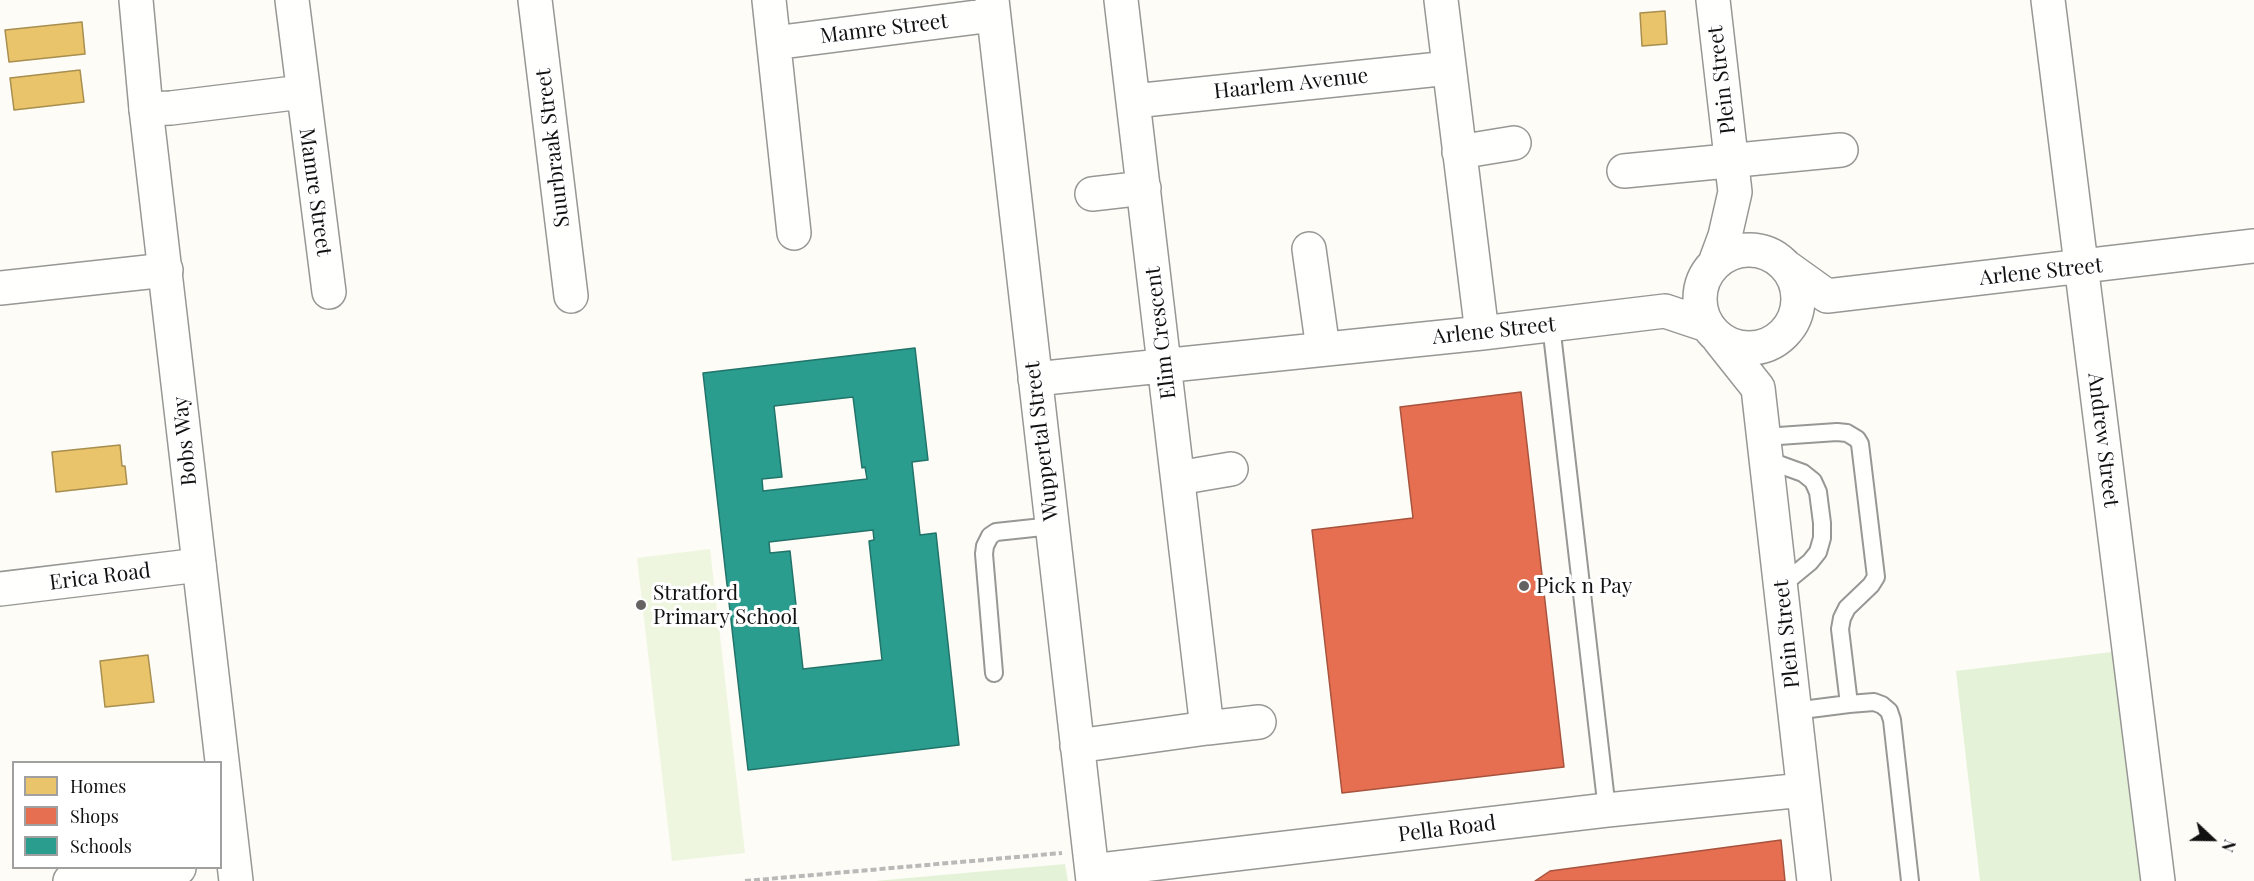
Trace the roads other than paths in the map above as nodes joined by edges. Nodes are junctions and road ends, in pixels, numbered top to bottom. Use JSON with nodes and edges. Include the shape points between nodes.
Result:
{"nodes":[{"id":1,"x":136,"y":0,"type":"edge"},
{"id":2,"x":292,"y":0,"type":"edge"},
{"id":3,"x":535,"y":0,"type":"edge"},
{"id":4,"x":769,"y":0,"type":"edge"},
{"id":5,"x":1121,"y":0,"type":"edge"},
{"id":6,"x":1441,"y":0,"type":"edge"},
{"id":7,"x":1713,"y":0,"type":"edge"},
{"id":8,"x":2048,"y":0,"type":"edge"},
{"id":9,"x":993,"y":8,"type":"edge"},
{"id":10,"x":774,"y":43,"type":"junction"},
{"id":11,"x":1449,"y":68,"type":"junction"},
{"id":12,"x":302,"y":92,"type":"junction"},
{"id":13,"x":1134,"y":101,"type":"junction"},
{"id":14,"x":146,"y":109,"type":"junction"},
{"id":15,"x":1514,"y":143,"type":"dead end"},
{"id":16,"x":1841,"y":150,"type":"dead end"},
{"id":17,"x":1459,"y":152,"type":"junction"},
{"id":18,"x":1731,"y":160,"type":"junction"},
{"id":19,"x":1624,"y":171,"type":"dead end"},
{"id":20,"x":1144,"y":188,"type":"junction"},
{"id":21,"x":1735,"y":192,"type":"junction"},
{"id":22,"x":1092,"y":194,"type":"dead end"},
{"id":23,"x":794,"y":233,"type":"dead end"},
{"id":24,"x":2254,"y":246,"type":"edge"},
{"id":25,"x":1309,"y":249,"type":"dead end"},
{"id":26,"x":1782,"y":262,"type":"junction"},
{"id":27,"x":2082,"y":268,"type":"junction"},
{"id":28,"x":166,"y":270,"type":"junction"},
{"id":29,"x":1710,"y":270,"type":"junction"},
{"id":30,"x":0,"y":288,"type":"edge"},
{"id":31,"x":329,"y":292,"type":"dead end"},
{"id":32,"x":571,"y":296,"type":"dead end"},
{"id":33,"x":1827,"y":296,"type":"junction"},
{"id":34,"x":1665,"y":311,"type":"junction"},
{"id":35,"x":1551,"y":325,"type":"junction"},
{"id":36,"x":1713,"y":332,"type":"junction"},
{"id":37,"x":1482,"y":333,"type":"junction"},
{"id":38,"x":1781,"y":336,"type":"junction"},
{"id":39,"x":1323,"y":349,"type":"junction"},
{"id":40,"x":1165,"y":366,"type":"junction"},
{"id":41,"x":1035,"y":379,"type":"junction"},
{"id":42,"x":1758,"y":388,"type":"junction"},
{"id":43,"x":1765,"y":448,"type":"junction"},
{"id":44,"x":1231,"y":469,"type":"dead end"},
{"id":45,"x":1178,"y":478,"type":"junction"},
{"id":46,"x":1052,"y":526,"type":"junction"},
{"id":47,"x":199,"y":565,"type":"junction"},
{"id":48,"x":1782,"y":585,"type":"junction"},
{"id":49,"x":0,"y":589,"type":"edge"},
{"id":50,"x":994,"y":673,"type":"dead end"},
{"id":51,"x":1849,"y":704,"type":"junction"},
{"id":52,"x":1794,"y":711,"type":"junction"},
{"id":53,"x":1259,"y":722,"type":"dead end"},
{"id":54,"x":1207,"y":728,"type":"junction"},
{"id":55,"x":1077,"y":746,"type":"junction"},
{"id":56,"x":219,"y":761,"type":"edge"},
{"id":57,"x":222,"y":790,"type":"edge"},
{"id":58,"x":1803,"y":790,"type":"junction"},
{"id":59,"x":1607,"y":810,"type":"junction"},
{"id":60,"x":1092,"y":867,"type":"edge"},
{"id":61,"x":230,"y":868,"type":"edge"},
{"id":62,"x":163,"y":869,"type":"edge"},
{"id":63,"x":70,"y":881,"type":"edge"},
{"id":64,"x":1814,"y":881,"type":"edge"},
{"id":65,"x":1910,"y":881,"type":"edge"},
{"id":66,"x":2158,"y":881,"type":"edge"}],
"edges":[{"from":1,"to":14,"type":"street","name":"Bobs Way"},
{"from":2,"to":12,"type":"street","name":"Mamre Street"},
{"from":3,"to":32,"type":"street","name":"Suurbraak Street"},
{"from":4,"to":10,"type":"street"},
{"from":5,"to":13,"type":"street","name":"Elim Crescent"},
{"from":6,"to":11,"type":"street"},
{"from":7,"to":18,"type":"street","name":"Plein Street"},
{"from":8,"to":27,"type":"street","name":"Andrew Street"},
{"from":9,"to":10,"type":"street","name":"Mamre Street"},
{"from":9,"to":41,"type":"street","name":"Wuppertal Street"},
{"from":10,"to":23,"type":"street"},
{"from":11,"to":13,"type":"street","name":"Haarlem Avenue"},
{"from":11,"to":17,"type":"street"},
{"from":12,"to":14,"type":"street"},
{"from":12,"to":31,"type":"street","name":"Mamre Street"},
{"from":13,"to":20,"type":"street","name":"Elim Crescent"},
{"from":14,"to":28,"type":"street","name":"Bobs Way"},
{"from":15,"to":17,"type":"street"},
{"from":16,"to":18,"type":"street","name":"Plein Street"},
{"from":17,"to":37,"type":"street"},
{"from":18,"to":19,"type":"street","name":"Plein Street"},
{"from":18,"to":21,"type":"street","name":"Plein Street"},
{"from":20,"to":22,"type":"street"},
{"from":20,"to":40,"type":"street","name":"Elim Crescent"},
{"from":21,"to":26,"type":"street","name":"Plein Street","via":[[1753,226]]},
{"from":21,"to":29,"type":"street","name":"Plein Street","via":[[1725,236]]},
{"from":24,"to":27,"type":"street","name":"Arlene Street"},
{"from":25,"to":39,"type":"street"},
{"from":26,"to":29,"type":"street","via":[[1760,250],[1744,249],[1728,254]]},
{"from":26,"to":33,"type":"street"},
{"from":26,"to":38,"type":"street","via":[[1796,283],[1799,300],[1795,318]]},
{"from":27,"to":33,"type":"street","name":"Arlene Street"},
{"from":27,"to":66,"type":"street","name":"Andrew Street"},
{"from":28,"to":30,"type":"street"},
{"from":28,"to":47,"type":"street","name":"Bobs Way"},
{"from":29,"to":34,"type":"street"},
{"from":29,"to":36,"type":"street","via":[[1700,292],[1700,309]]},
{"from":33,"to":38,"type":"street","via":[[1805,320]]},
{"from":34,"to":35,"type":"street","name":"Arlene Street"},
{"from":34,"to":36,"type":"street","name":"Arlene Street"},
{"from":35,"to":37,"type":"street","name":"Arlene Street"},
{"from":35,"to":59,"type":"lane"},
{"from":36,"to":38,"type":"street","via":[[1732,346],[1747,349],[1762,347]]},
{"from":36,"to":42,"type":"street"},
{"from":37,"to":39,"type":"street","name":"Arlene Street"},
{"from":38,"to":42,"type":"street","name":"Plein Street"},
{"from":39,"to":40,"type":"street","name":"Arlene Street"},
{"from":40,"to":41,"type":"street","name":"Arlene Street"},
{"from":40,"to":45,"type":"street","name":"Elim Crescent"},
{"from":41,"to":46,"type":"street","name":"Wuppertal Street"},
{"from":42,"to":43,"type":"street","name":"Plein Street"},
{"from":43,"to":48,"type":"street","name":"Plein Street"},
{"from":43,"to":48,"type":"lane","via":[[1813,481],[1822,523],[1818,552]]},
{"from":43,"to":51,"type":"lane","via":[[1837,432],[1853,435],[1860,444],[1876,577],[1842,618]]},
{"from":44,"to":45,"type":"street"},
{"from":45,"to":54,"type":"street","name":"Elim Crescent"},
{"from":46,"to":50,"type":"lane","via":[[996,532],[985,546]]},
{"from":46,"to":55,"type":"street","name":"Wuppertal Street"},
{"from":47,"to":49,"type":"street","name":"Erica Road"},
{"from":47,"to":56,"type":"street","name":"Bobs Way"},
{"from":48,"to":52,"type":"street","name":"Plein Street"},
{"from":51,"to":52,"type":"lane"},
{"from":51,"to":65,"type":"lane","via":[[1874,702],[1882,705],[1892,720]]},
{"from":52,"to":58,"type":"street","name":"Plein Street"},
{"from":53,"to":54,"type":"street"},
{"from":54,"to":55,"type":"street"},
{"from":55,"to":60,"type":"street","name":"Wuppertal Street"},
{"from":57,"to":61,"type":"street","name":"Bobs Way"},
{"from":58,"to":59,"type":"street","name":"Pella Road"},
{"from":58,"to":64,"type":"street","name":"Plein Street"},
{"from":59,"to":60,"type":"street","name":"Pella Road"},
{"from":62,"to":63,"type":"street"}]}
